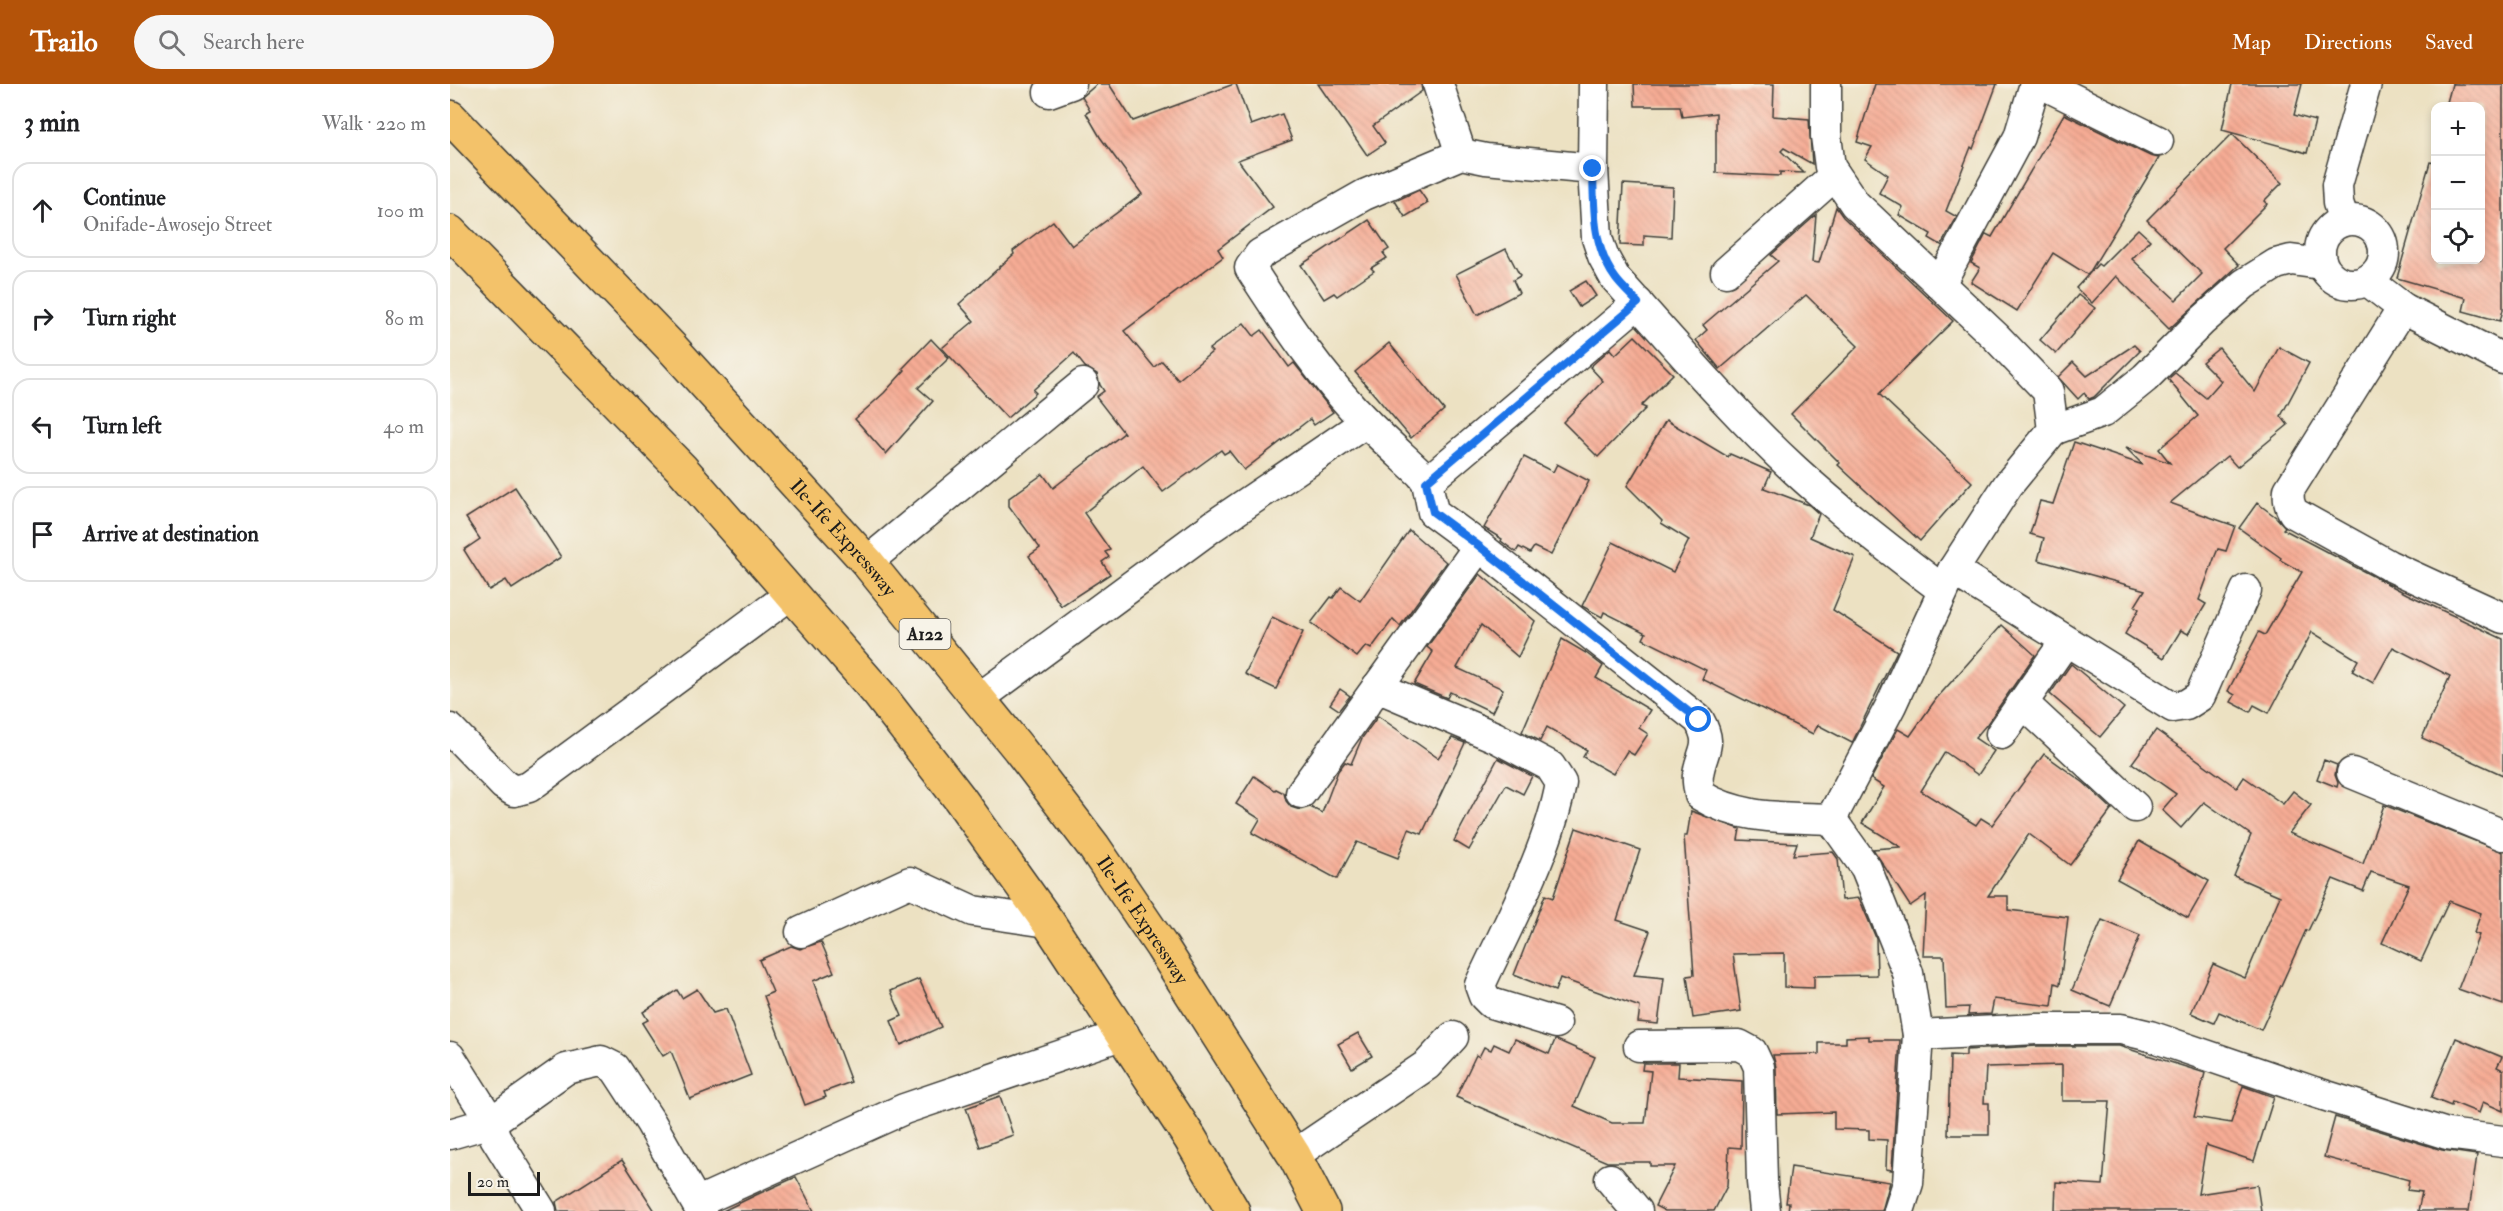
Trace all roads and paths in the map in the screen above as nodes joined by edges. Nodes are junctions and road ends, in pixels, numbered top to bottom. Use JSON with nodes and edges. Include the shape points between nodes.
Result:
{"nodes":[{"id":1,"x":1438,"y":84,"type":"edge"},
{"id":2,"x":1594,"y":84,"type":"edge"},
{"id":3,"x":1826,"y":84,"type":"edge"},
{"id":4,"x":2035,"y":84,"type":"edge"},
{"id":5,"x":2043,"y":84,"type":"edge"},
{"id":6,"x":2366,"y":84,"type":"edge"},
{"id":7,"x":450,"y":117,"type":"edge"},
{"id":8,"x":2158,"y":141,"type":"dead end"},
{"id":9,"x":1461,"y":154,"type":"junction"},
{"id":10,"x":1593,"y":169,"type":"junction"},
{"id":11,"x":1835,"y":175,"type":"junction"},
{"id":12,"x":2344,"y":220,"type":"junction"},
{"id":13,"x":450,"y":232,"type":"edge"},
{"id":14,"x":2321,"y":264,"type":"junction"},
{"id":15,"x":1726,"y":272,"type":"dead end"},
{"id":16,"x":2368,"y":280,"type":"junction"},
{"id":17,"x":1940,"y":284,"type":"junction"},
{"id":18,"x":1638,"y":303,"type":"junction"},
{"id":19,"x":2403,"y":308,"type":"junction"},
{"id":20,"x":2503,"y":359,"type":"edge"},
{"id":21,"x":1083,"y":384,"type":"dead end"},
{"id":22,"x":1366,"y":422,"type":"junction"},
{"id":23,"x":2053,"y":430,"type":"junction"},
{"id":24,"x":1426,"y":482,"type":"junction"},
{"id":25,"x":1479,"y":546,"type":"junction"},
{"id":26,"x":867,"y":562,"type":"junction"},
{"id":27,"x":1948,"y":580,"type":"junction"},
{"id":28,"x":2247,"y":590,"type":"dead end"},
{"id":29,"x":791,"y":594,"type":"junction"},
{"id":30,"x":2503,"y":618,"type":"edge"},
{"id":31,"x":2066,"y":642,"type":"junction"},
{"id":32,"x":1377,"y":687,"type":"junction"},
{"id":33,"x":978,"y":699,"type":"junction"},
{"id":34,"x":2023,"y":703,"type":"junction"},
{"id":35,"x":450,"y":729,"type":"edge"},
{"id":36,"x":2001,"y":734,"type":"dead end"},
{"id":37,"x":2352,"y":773,"type":"dead end"},
{"id":38,"x":1301,"y":793,"type":"dead end"},
{"id":39,"x":2134,"y":807,"type":"dead end"},
{"id":40,"x":1831,"y":819,"type":"junction"},
{"id":41,"x":2503,"y":835,"type":"edge"},
{"id":42,"x":1048,"y":922,"type":"junction"},
{"id":43,"x":801,"y":932,"type":"dead end"},
{"id":44,"x":1556,"y":1023,"type":"dead end"},
{"id":45,"x":1124,"y":1034,"type":"junction"},
{"id":46,"x":1918,"y":1035,"type":"junction"},
{"id":47,"x":1453,"y":1037,"type":"dead end"},
{"id":48,"x":1639,"y":1046,"type":"dead end"},
{"id":49,"x":450,"y":1057,"type":"edge"},
{"id":50,"x":491,"y":1122,"type":"junction"},
{"id":51,"x":450,"y":1134,"type":"edge"},
{"id":52,"x":2503,"y":1141,"type":"edge"},
{"id":53,"x":1294,"y":1155,"type":"junction"},
{"id":54,"x":1610,"y":1179,"type":"dead end"},
{"id":55,"x":700,"y":1206,"type":"edge"},
{"id":56,"x":541,"y":1211,"type":"edge"},
{"id":57,"x":1233,"y":1211,"type":"edge"},
{"id":58,"x":1323,"y":1211,"type":"edge"},
{"id":59,"x":1637,"y":1211,"type":"edge"},
{"id":60,"x":1766,"y":1211,"type":"edge"},
{"id":61,"x":1899,"y":1211,"type":"edge"}],
"edges":[{"from":1,"to":9,"type":"street"},
{"from":2,"to":10,"type":"street"},
{"from":3,"to":11,"type":"street","via":[[1826,136],[1830,168]]},
{"from":4,"to":17,"type":"street","via":[[2019,137]]},
{"from":5,"to":8,"type":"street"},
{"from":6,"to":12,"type":"street","via":[[2337,185]]},
{"from":7,"to":26,"type":"highway","name":"Ile-Ife Expressway","number":"A122","via":[[673,349]]},
{"from":9,"to":10,"type":"street"},
{"from":9,"to":22,"type":"street","via":[[1364,195],[1260,254],[1250,268],[1306,350]]},
{"from":10,"to":18,"type":"street","via":[[1597,238],[1603,256],[1615,278]]},
{"from":11,"to":15,"type":"street"},
{"from":11,"to":17,"type":"street","via":[[1855,204]]},
{"from":12,"to":14,"type":"street","via":[[2328,229],[2319,245]]},
{"from":12,"to":16,"type":"street","via":[[2363,221],[2378,232],[2384,249],[2381,267]]},
{"from":13,"to":29,"type":"highway","via":[[682,469]]},
{"from":14,"to":16,"type":"street","via":[[2332,278],[2350,285]]},
{"from":14,"to":23,"type":"street","via":[[2291,260],[2276,264],[2202,321],[2145,378],[2103,412]]},
{"from":16,"to":19,"type":"street"},
{"from":17,"to":23,"type":"street","via":[[2048,391]]},
{"from":18,"to":24,"type":"street"},
{"from":18,"to":27,"type":"street","via":[[1795,470],[1881,543]]},
{"from":19,"to":20,"type":"street"},
{"from":19,"to":30,"type":"street","via":[[2289,490],[2290,507],[2294,513],[2388,565]]},
{"from":21,"to":26,"type":"street"},
{"from":22,"to":24,"type":"street"},
{"from":22,"to":33,"type":"street","via":[[1213,526]]},
{"from":23,"to":27,"type":"street","via":[[2008,485]]},
{"from":24,"to":25,"type":"street","via":[[1433,512]]},
{"from":25,"to":32,"type":"street"},
{"from":25,"to":40,"type":"street","via":[[1699,720],[1708,745],[1698,776],[1700,795],[1714,804],[1760,816]]},
{"from":26,"to":33,"type":"highway","name":"Ile-Ife Expressway","number":"A122"},
{"from":27,"to":31,"type":"street"},
{"from":27,"to":40,"type":"street","via":[[1891,705]]},
{"from":28,"to":31,"type":"street","via":[[2200,696],[2186,705],[2173,707]]},
{"from":29,"to":35,"type":"street","via":[[529,787],[514,791],[504,785]]},
{"from":29,"to":42,"type":"highway","via":[[878,693]]},
{"from":31,"to":34,"type":"street"},
{"from":32,"to":38,"type":"street"},
{"from":32,"to":44,"type":"street","via":[[1495,736],[1550,766],[1561,783],[1540,853],[1480,985],[1491,1002]]},
{"from":33,"to":53,"type":"highway","name":"Ile-Ife Expressway","number":"A122","via":[[1094,847]]},
{"from":34,"to":36,"type":"street"},
{"from":34,"to":39,"type":"street"},
{"from":37,"to":41,"type":"street"},
{"from":40,"to":46,"type":"street","via":[[1866,868],[1908,973]]},
{"from":42,"to":43,"type":"street","via":[[973,910],[910,882]]},
{"from":42,"to":45,"type":"highway"},
{"from":45,"to":55,"type":"street","via":[[904,1109]]},
{"from":45,"to":57,"type":"highway"},
{"from":46,"to":52,"type":"street","via":[[2121,1029],[2448,1134]]},
{"from":46,"to":61,"type":"street","via":[[1908,1183]]},
{"from":47,"to":53,"type":"street","via":[[1427,1065]]},
{"from":48,"to":60,"type":"street","via":[[1739,1045],[1752,1052],[1759,1067]]},
{"from":49,"to":50,"type":"street"},
{"from":50,"to":51,"type":"street"},
{"from":50,"to":55,"type":"street","via":[[566,1069],[601,1060],[615,1068]]},
{"from":50,"to":56,"type":"street","via":[[495,1137]]},
{"from":53,"to":58,"type":"highway","name":"Ile-Ife Expressway","number":"A122"},
{"from":54,"to":59,"type":"street"}]}
